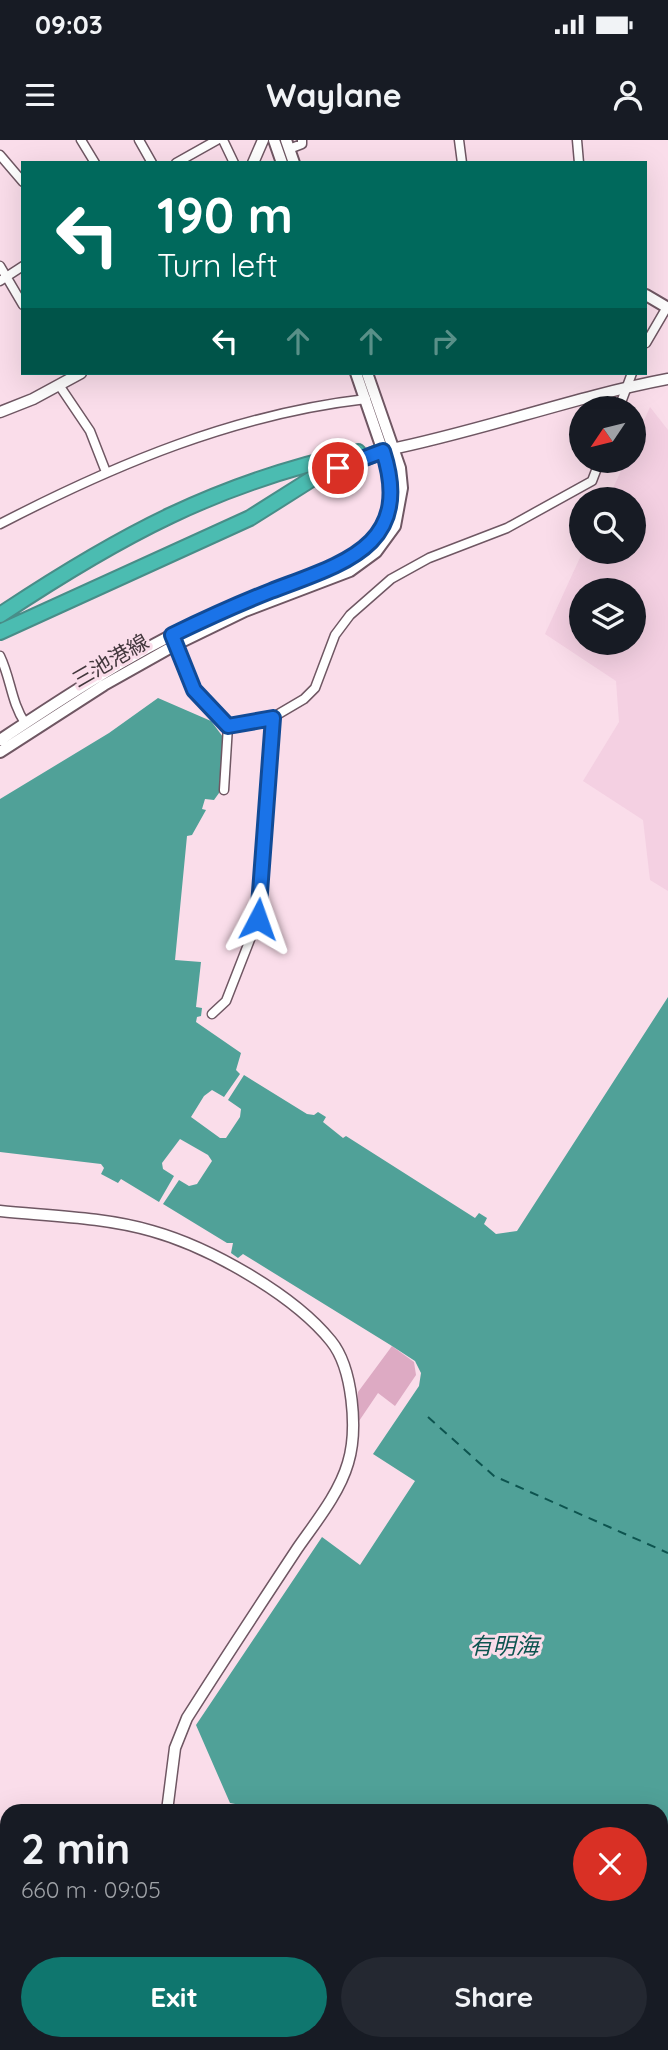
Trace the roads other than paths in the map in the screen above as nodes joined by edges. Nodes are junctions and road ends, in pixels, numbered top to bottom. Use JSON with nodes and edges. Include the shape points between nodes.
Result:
{"nodes":[{"id":1,"x":81,"y":140,"type":"edge"},
{"id":2,"x":139,"y":140,"type":"edge"},
{"id":3,"x":217,"y":140,"type":"edge"},
{"id":4,"x":223,"y":140,"type":"edge"},
{"id":5,"x":264,"y":140,"type":"edge"},
{"id":6,"x":274,"y":140,"type":"edge"},
{"id":7,"x":302,"y":140,"type":"edge"},
{"id":8,"x":459,"y":140,"type":"edge"},
{"id":9,"x":577,"y":140,"type":"edge"},
{"id":10,"x":287,"y":145,"type":"edge"},
{"id":11,"x":0,"y":155,"type":"edge"},
{"id":12,"x":94,"y":161,"type":"edge"},
{"id":13,"x":151,"y":161,"type":"edge"},
{"id":14,"x":180,"y":161,"type":"edge"},
{"id":15,"x":233,"y":161,"type":"edge"},
{"id":16,"x":254,"y":161,"type":"edge"},
{"id":17,"x":281,"y":161,"type":"edge"},
{"id":18,"x":462,"y":161,"type":"edge"},
{"id":19,"x":579,"y":161,"type":"edge"},
{"id":20,"x":21,"y":180,"type":"edge"},
{"id":21,"x":0,"y":266,"type":"edge"},
{"id":22,"x":21,"y":267,"type":"edge"},
{"id":23,"x":4,"y":279,"type":"edge"},
{"id":24,"x":647,"y":296,"type":"edge"},
{"id":25,"x":21,"y":302,"type":"edge"},
{"id":26,"x":667,"y":307,"type":"edge"},
{"id":27,"x":647,"y":341,"type":"edge"},
{"id":28,"x":357,"y":375,"type":"edge"},
{"id":29,"x":368,"y":375,"type":"edge"},
{"id":30,"x":631,"y":375,"type":"edge"},
{"id":31,"x":668,"y":379,"type":"edge"},
{"id":32,"x":62,"y":380,"type":"edge"},
{"id":33,"x":626,"y":388,"type":"junction"},
{"id":34,"x":623,"y":396,"type":"edge"},
{"id":35,"x":366,"y":399,"type":"junction"},
{"id":36,"x":0,"y":412,"type":"edge"},
{"id":37,"x":389,"y":450,"type":"junction"},
{"id":38,"x":106,"y":472,"type":"junction"},
{"id":39,"x":595,"y":473,"type":"edge"},
{"id":40,"x":0,"y":524,"type":"edge"},
{"id":41,"x":0,"y":615,"type":"edge"},
{"id":42,"x":0,"y":632,"type":"edge"},
{"id":43,"x":175,"y":639,"type":"junction"},
{"id":44,"x":0,"y":656,"type":"edge"},
{"id":45,"x":273,"y":718,"type":"junction"},
{"id":46,"x":25,"y":723,"type":"junction"},
{"id":47,"x":228,"y":726,"type":"junction"},
{"id":48,"x":0,"y":740,"type":"edge"},
{"id":49,"x":0,"y":752,"type":"edge"},
{"id":50,"x":223,"y":790,"type":"dead end"},
{"id":51,"x":212,"y":1014,"type":"dead end"},
{"id":52,"x":0,"y":1211,"type":"edge"},
{"id":53,"x":168,"y":1804,"type":"edge"}],
"edges":[{"from":1,"to":12,"type":"street"},
{"from":2,"to":13,"type":"street"},
{"from":3,"to":14,"type":"street"},
{"from":4,"to":15,"type":"street"},
{"from":5,"to":16,"type":"street"},
{"from":6,"to":17,"type":"main road"},
{"from":7,"to":10,"type":"street","via":[[302,144]]},
{"from":8,"to":18,"type":"street"},
{"from":9,"to":19,"type":"street"},
{"from":11,"to":20,"type":"street"},
{"from":21,"to":23,"type":"street"},
{"from":22,"to":23,"type":"street"},
{"from":23,"to":25,"type":"street"},
{"from":24,"to":26,"type":"main road"},
{"from":26,"to":27,"type":"street"},
{"from":28,"to":35,"type":"main road","name":"三池港線"},
{"from":29,"to":37,"type":"main road","name":"三池港線"},
{"from":30,"to":33,"type":"street"},
{"from":31,"to":33,"type":"street"},
{"from":32,"to":36,"type":"street"},
{"from":32,"to":38,"type":"street"},
{"from":33,"to":34,"type":"street"},
{"from":33,"to":37,"type":"street","via":[[464,434]]},
{"from":35,"to":37,"type":"main road","name":"三池港線"},
{"from":35,"to":38,"type":"street","via":[[317,404],[236,424]]},
{"from":37,"to":41,"type":"highway","via":[[356,452],[280,472],[182,508],[101,549]]},
{"from":37,"to":42,"type":"highway","via":[[318,475],[243,522]]},
{"from":37,"to":43,"type":"main road","name":"三池港線","via":[[391,506],[370,545],[345,563],[243,602]]},
{"from":38,"to":40,"type":"street"},
{"from":39,"to":45,"type":"street","via":[[592,481],[508,528],[429,558],[391,579],[350,615],[335,635],[315,688]]},
{"from":43,"to":46,"type":"main road","name":"三池港線"},
{"from":43,"to":47,"type":"street","via":[[194,690]]},
{"from":43,"to":49,"type":"main road","name":"三池港線"},
{"from":44,"to":46,"type":"street","via":[[13,701]]},
{"from":45,"to":47,"type":"street"},
{"from":45,"to":51,"type":"street","via":[[258,919],[226,1001]]},
{"from":46,"to":48,"type":"main road","name":"三池港線"},
{"from":47,"to":50,"type":"street"},
{"from":52,"to":53,"type":"street","via":[[151,1231],[200,1250],[243,1271],[282,1298],[331,1341],[345,1367],[351,1399],[349,1462],[326,1506],[187,1718],[176,1748]]}]}
